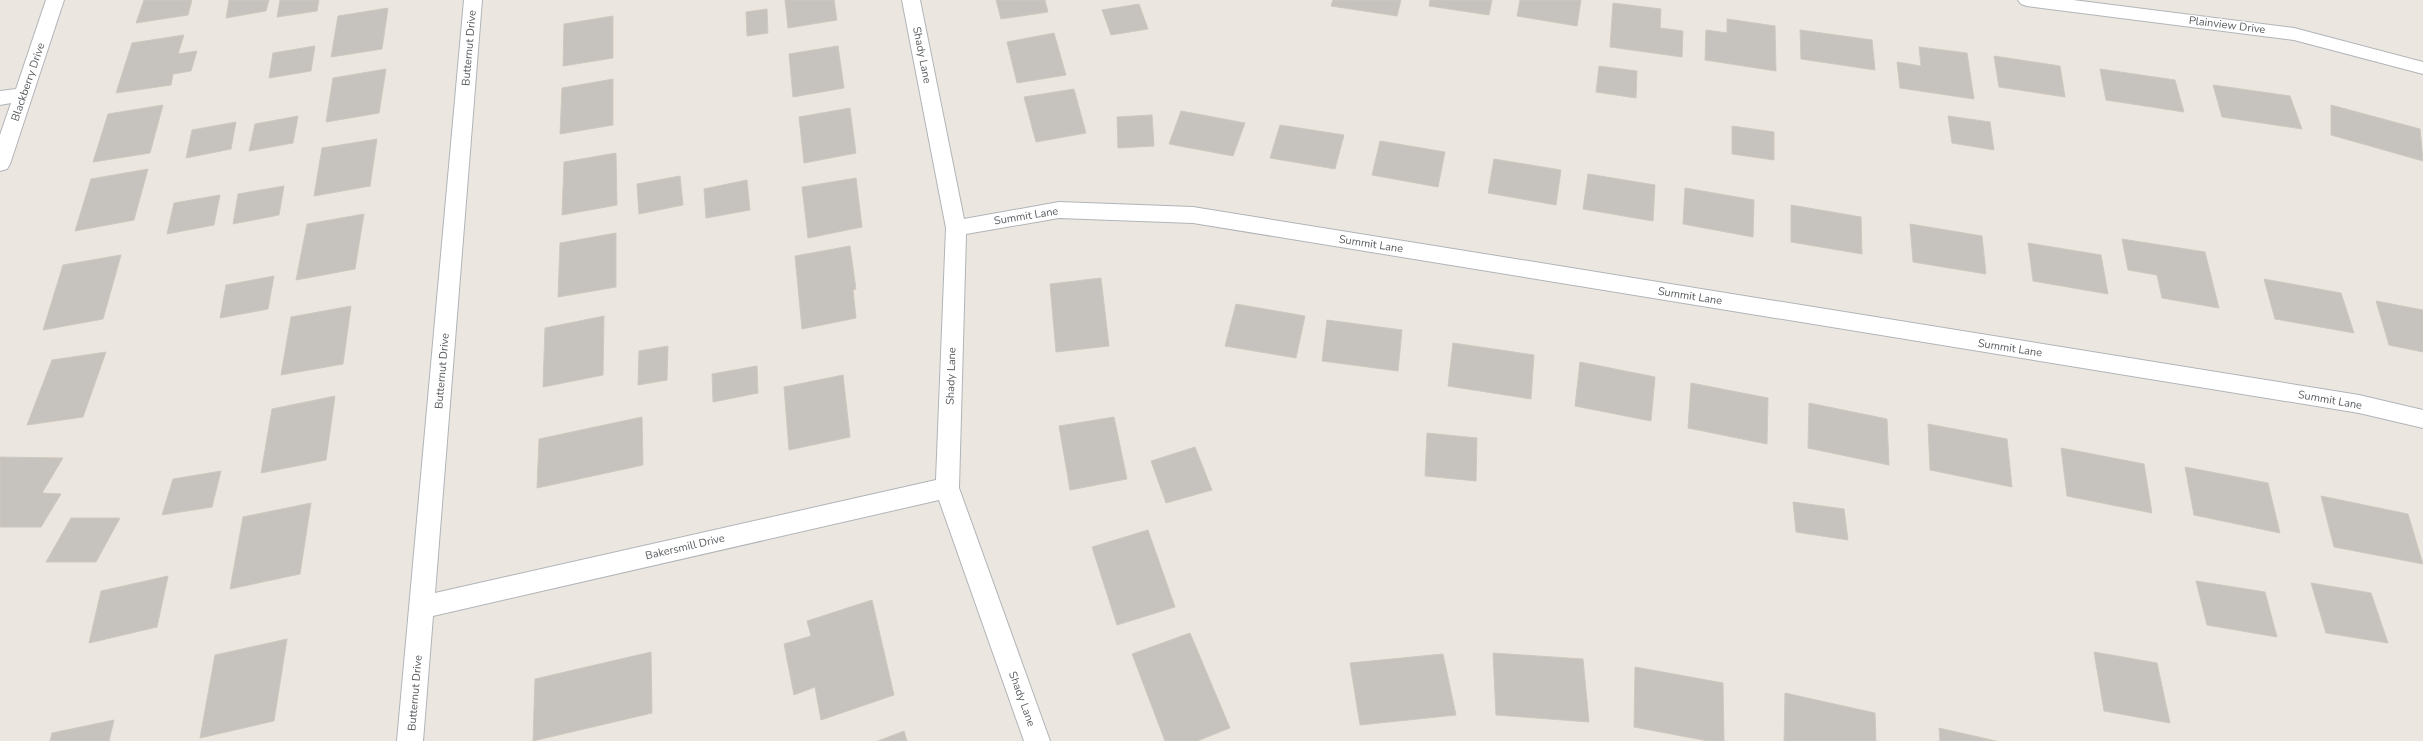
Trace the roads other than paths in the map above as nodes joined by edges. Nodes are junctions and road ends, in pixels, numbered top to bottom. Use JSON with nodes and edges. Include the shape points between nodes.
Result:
{"nodes":[{"id":1,"x":55,"y":0,"type":"edge"},
{"id":2,"x":473,"y":0,"type":"edge"},
{"id":3,"x":911,"y":0,"type":"edge"},
{"id":4,"x":2027,"y":0,"type":"edge"},
{"id":5,"x":2423,"y":68,"type":"edge"},
{"id":6,"x":25,"y":94,"type":"junction"},
{"id":7,"x":0,"y":98,"type":"edge"},
{"id":8,"x":0,"y":164,"type":"edge"},
{"id":9,"x":956,"y":228,"type":"junction"},
{"id":10,"x":2423,"y":419,"type":"edge"},
{"id":11,"x":947,"y":488,"type":"junction"},
{"id":12,"x":422,"y":606,"type":"junction"},
{"id":13,"x":410,"y":741,"type":"edge"},
{"id":14,"x":1037,"y":741,"type":"edge"}],
"edges":[{"from":1,"to":6,"type":"street","name":"Blackberry Drive"},
{"from":2,"to":12,"type":"street","name":"Butternut Drive"},
{"from":3,"to":9,"type":"street","name":"Shady Lane"},
{"from":4,"to":5,"type":"street","name":"Plainview Drive","via":[[2294,34]]},
{"from":6,"to":7,"type":"street"},
{"from":6,"to":8,"type":"street","name":"Blackberry Drive"},
{"from":9,"to":10,"type":"street","name":"Summit Lane","via":[[1059,210],[1193,215],[2359,404]]},
{"from":9,"to":11,"type":"street","name":"Shady Lane"},
{"from":11,"to":12,"type":"street","name":"Bakersmill Drive"},
{"from":11,"to":14,"type":"street","name":"Shady Lane"},
{"from":12,"to":13,"type":"street","name":"Butternut Drive"}]}
